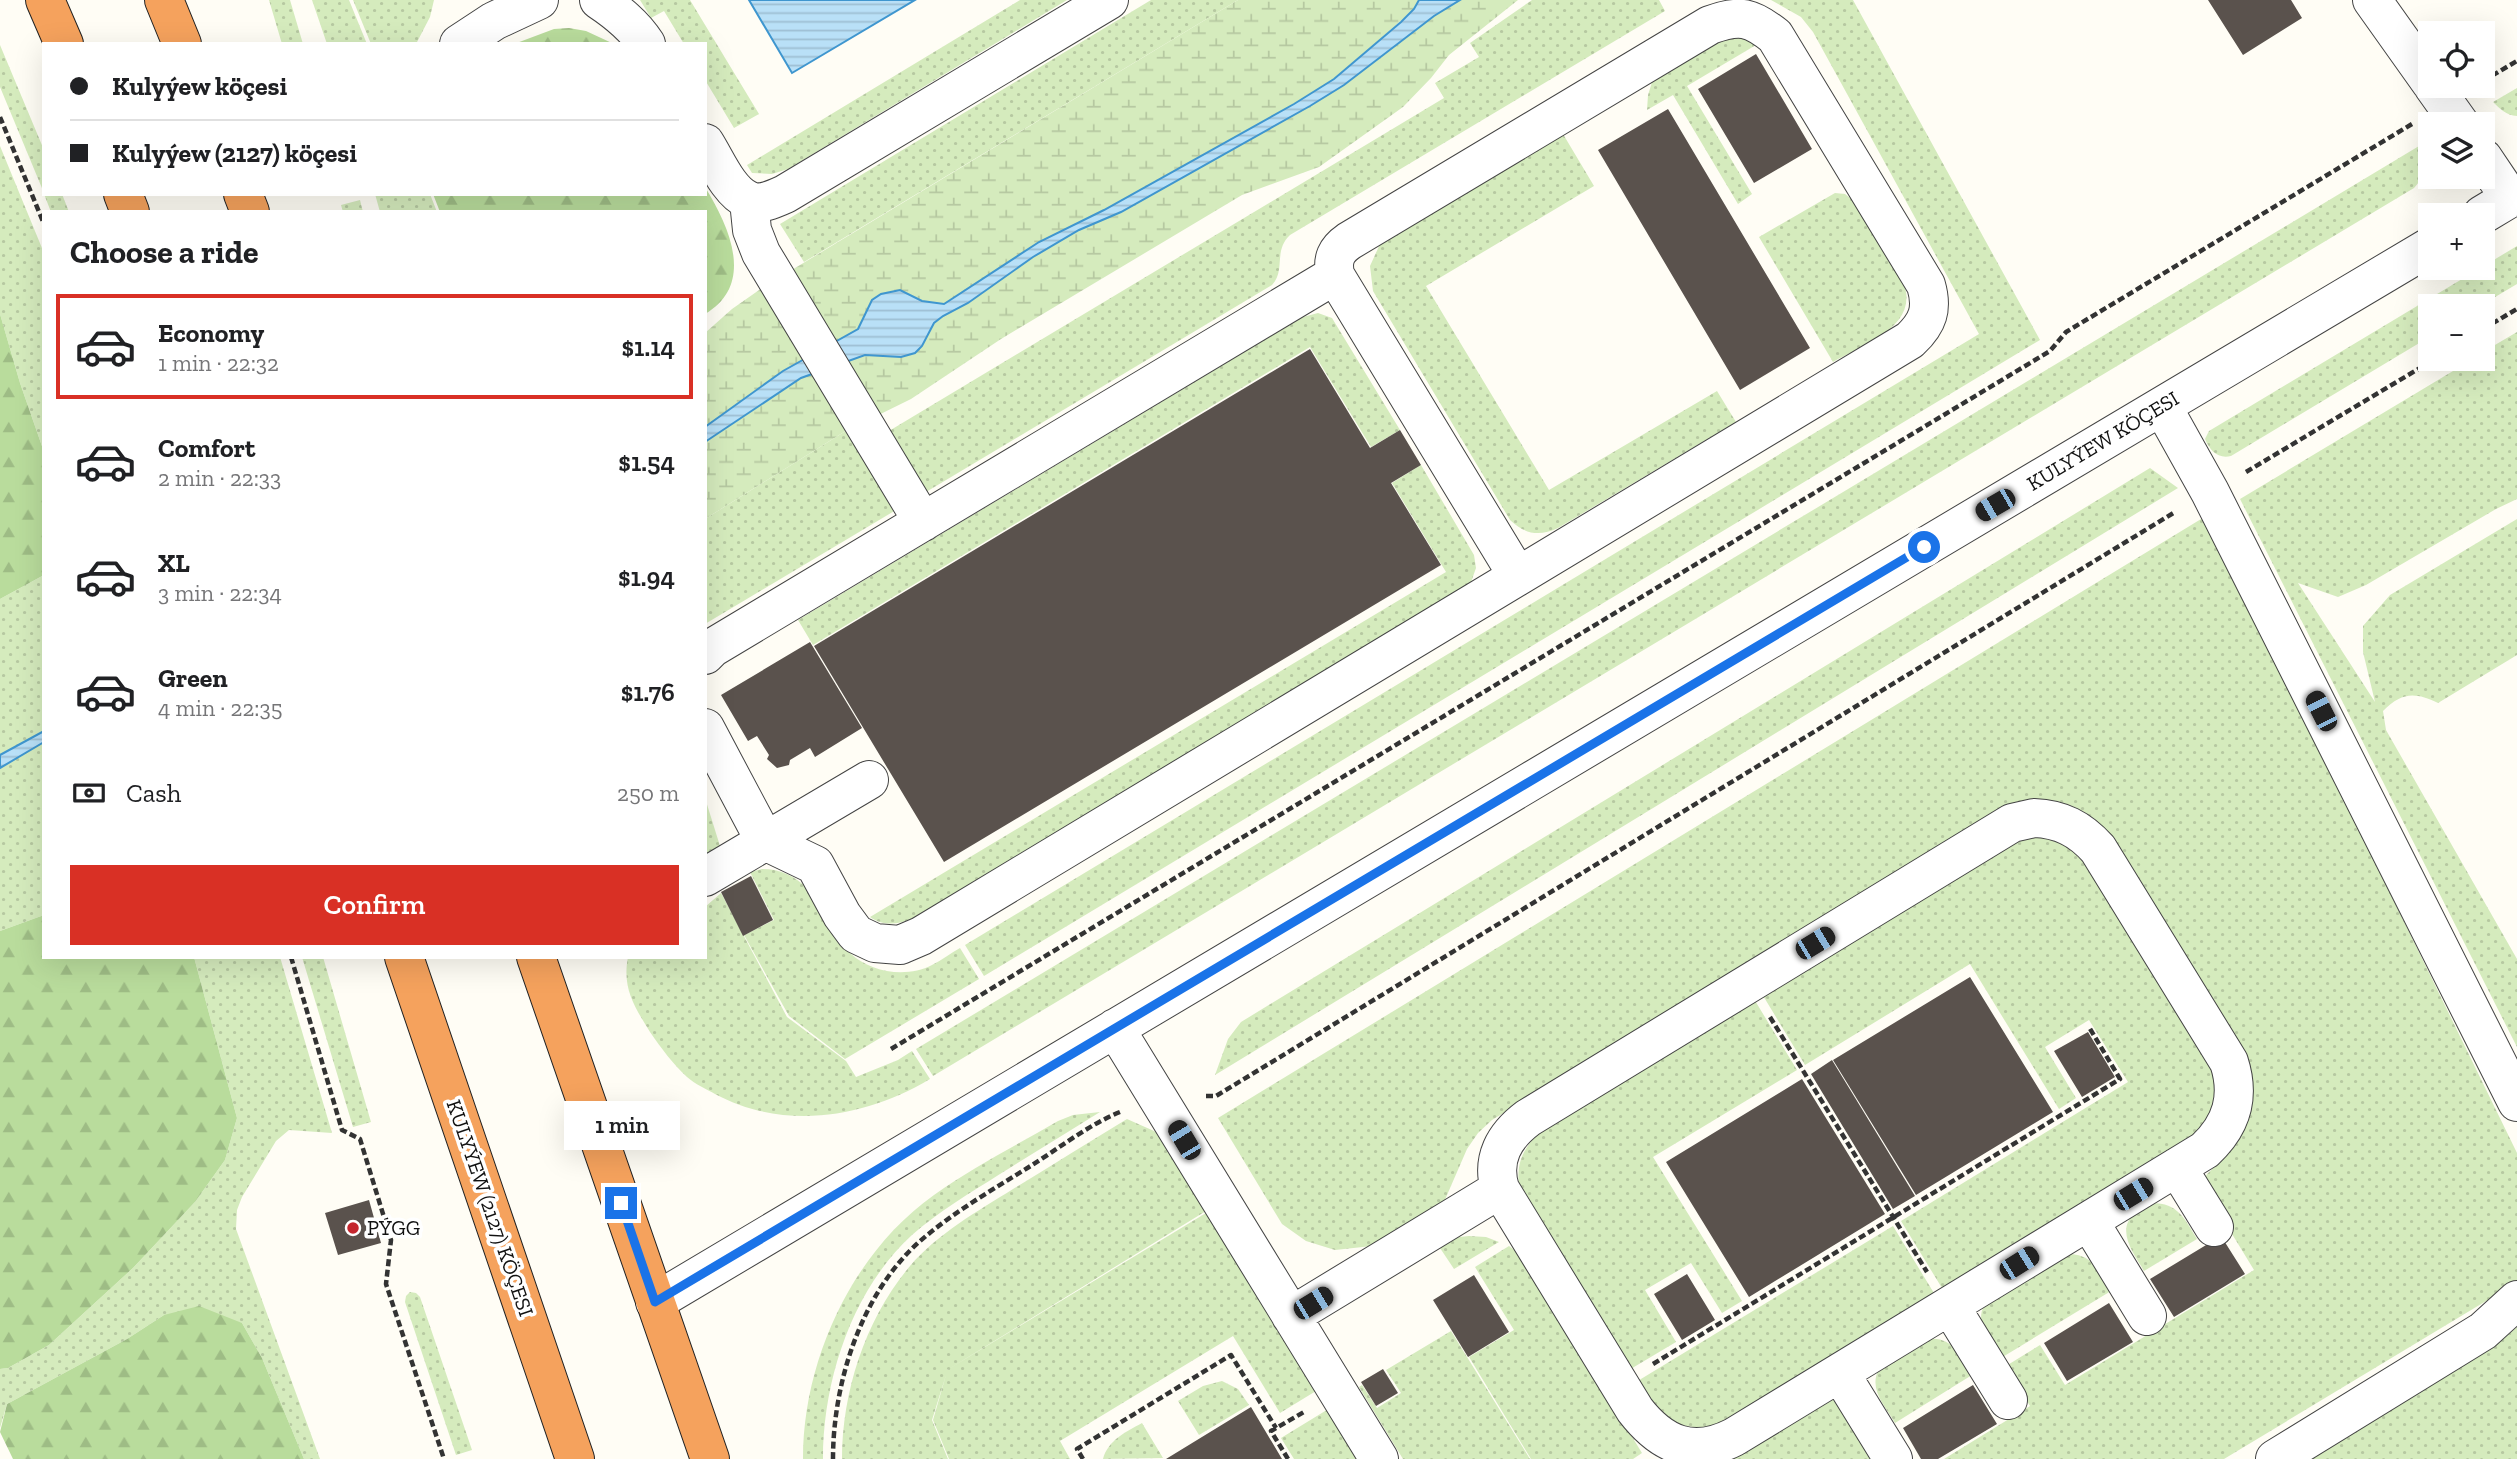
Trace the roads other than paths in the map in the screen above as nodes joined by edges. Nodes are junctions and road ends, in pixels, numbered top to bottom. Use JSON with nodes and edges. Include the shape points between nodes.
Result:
{"nodes":[{"id":1,"x":45,"y":0,"type":"edge"},
{"id":2,"x":164,"y":0,"type":"edge"},
{"id":3,"x":538,"y":0,"type":"edge"},
{"id":4,"x":599,"y":0,"type":"edge"},
{"id":5,"x":1110,"y":0,"type":"edge"},
{"id":6,"x":2372,"y":0,"type":"edge"},
{"id":7,"x":488,"y":10,"type":"edge"},
{"id":8,"x":63,"y":42,"type":"edge"},
{"id":9,"x":181,"y":42,"type":"edge"},
{"id":10,"x":460,"y":42,"type":"edge"},
{"id":11,"x":645,"y":42,"type":"edge"},
{"id":12,"x":2418,"y":65,"type":"edge"},
{"id":13,"x":707,"y":146,"type":"edge"},
{"id":14,"x":2495,"y":185,"type":"edge"},
{"id":15,"x":749,"y":201,"type":"junction"},
{"id":16,"x":2503,"y":203,"type":"edge"},
{"id":17,"x":2418,"y":254,"type":"edge"},
{"id":18,"x":1335,"y":275,"type":"junction"},
{"id":19,"x":2162,"y":406,"type":"junction"},
{"id":20,"x":923,"y":522,"type":"junction"},
{"id":21,"x":1517,"y":575,"type":"junction"},
{"id":22,"x":707,"y":653,"type":"edge"},
{"id":23,"x":707,"y":732,"type":"edge"},
{"id":24,"x":869,"y":780,"type":"dead end"},
{"id":25,"x":765,"y":841,"type":"junction"},
{"id":26,"x":707,"y":876,"type":"edge"},
{"id":27,"x":405,"y":959,"type":"edge"},
{"id":28,"x":537,"y":959,"type":"edge"},
{"id":29,"x":1115,"y":1028,"type":"junction"},
{"id":30,"x":2517,"y":1102,"type":"edge"},
{"id":31,"x":2177,"y":1167,"type":"junction"},
{"id":32,"x":1500,"y":1189,"type":"junction"},
{"id":33,"x":2088,"y":1221,"type":"junction"},
{"id":34,"x":2214,"y":1227,"type":"dead end"},
{"id":35,"x":2517,"y":1300,"type":"edge"},
{"id":36,"x":655,"y":1302,"type":"junction"},
{"id":37,"x":1950,"y":1306,"type":"junction"},
{"id":38,"x":1291,"y":1316,"type":"junction"},
{"id":39,"x":2147,"y":1316,"type":"dead end"},
{"id":40,"x":1840,"y":1373,"type":"junction"},
{"id":41,"x":2008,"y":1400,"type":"dead end"},
{"id":42,"x":576,"y":1459,"type":"edge"},
{"id":43,"x":710,"y":1459,"type":"edge"},
{"id":44,"x":1379,"y":1459,"type":"edge"},
{"id":45,"x":1893,"y":1459,"type":"edge"},
{"id":46,"x":2275,"y":1459,"type":"edge"}],
"edges":[{"from":1,"to":8,"type":"highway"},
{"from":2,"to":9,"type":"highway"},
{"from":3,"to":7,"type":"street"},
{"from":4,"to":11,"type":"street","via":[[620,14]]},
{"from":5,"to":15,"type":"street","via":[[785,194],[768,201]]},
{"from":6,"to":12,"type":"street"},
{"from":7,"to":10,"type":"street"},
{"from":13,"to":15,"type":"street","via":[[735,190]]},
{"from":14,"to":16,"type":"street"},
{"from":15,"to":20,"type":"street","via":[[752,230],[761,253]]},
{"from":17,"to":19,"type":"street","name":"KULYÝEW KÖÇESI"},
{"from":18,"to":20,"type":"street"},
{"from":18,"to":21,"type":"street"},
{"from":18,"to":21,"type":"street","via":[[1336,254],[1349,241],[1710,25],[1744,18],[1775,36],[1926,285],[1930,301],[1922,329]]},
{"from":19,"to":29,"type":"street","name":"KULYÝEW KÖÇESI"},
{"from":19,"to":30,"type":"street","via":[[2210,492]]},
{"from":20,"to":22,"type":"street"},
{"from":21,"to":25,"type":"street","via":[[922,936],[900,945],[875,943],[856,934],[815,865]]},
{"from":23,"to":25,"type":"street"},
{"from":24,"to":25,"type":"street"},
{"from":25,"to":26,"type":"street"},
{"from":27,"to":42,"type":"highway","name":"KULYÝEW (2127) KÖÇESI"},
{"from":28,"to":36,"type":"highway"},
{"from":29,"to":36,"type":"street","name":"KULYÝEW KÖÇESI"},
{"from":29,"to":38,"type":"street"},
{"from":31,"to":32,"type":"street","via":[[2214,1142],[2228,1121],[2235,1099],[2229,1062],[2098,849],[2071,826],[2034,818],[2012,823],[1528,1118],[1507,1138],[1498,1157]]},
{"from":31,"to":33,"type":"street"},
{"from":31,"to":34,"type":"street"},
{"from":32,"to":38,"type":"street"},
{"from":32,"to":40,"type":"street","via":[[1635,1410],[1666,1440],[1694,1448],[1720,1444]]},
{"from":33,"to":37,"type":"street"},
{"from":33,"to":39,"type":"street"},
{"from":35,"to":46,"type":"street","via":[[2483,1331]]},
{"from":36,"to":43,"type":"highway"},
{"from":37,"to":40,"type":"street"},
{"from":37,"to":41,"type":"street"},
{"from":38,"to":44,"type":"street"},
{"from":40,"to":45,"type":"street"}]}
